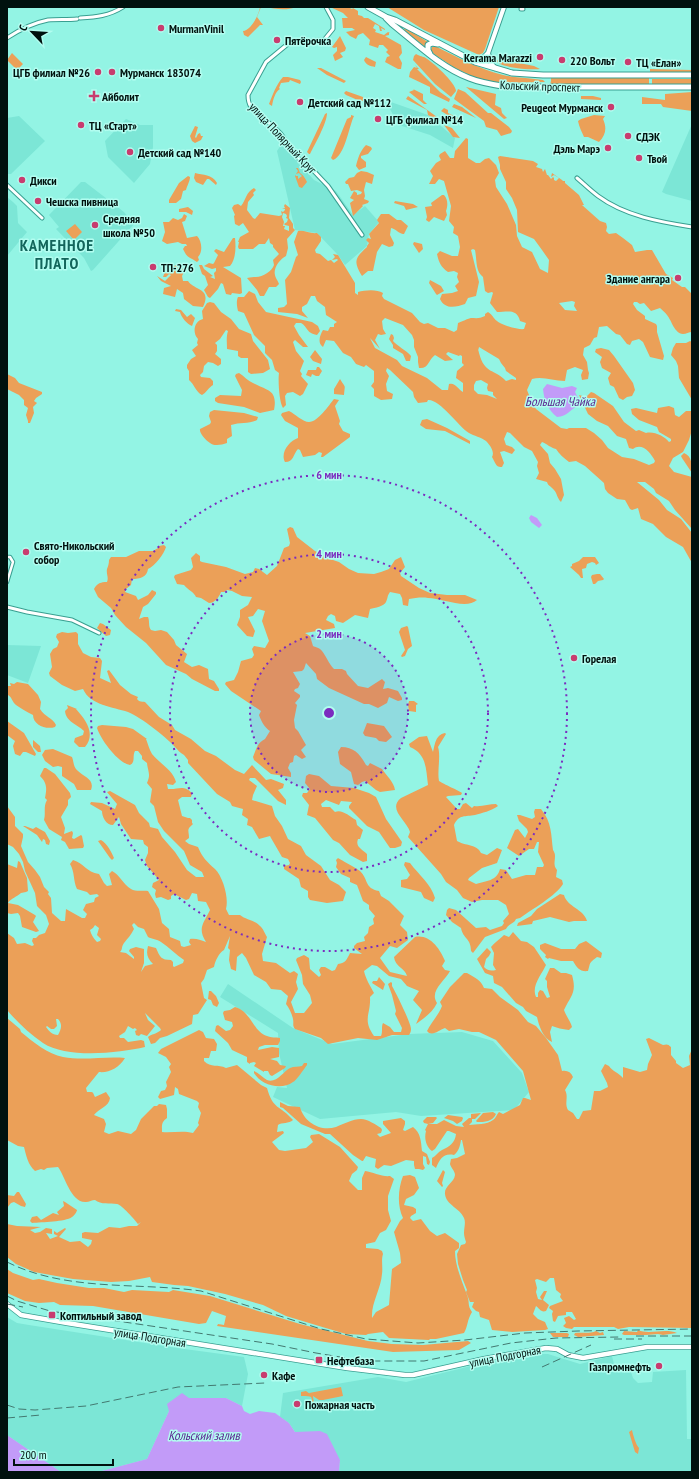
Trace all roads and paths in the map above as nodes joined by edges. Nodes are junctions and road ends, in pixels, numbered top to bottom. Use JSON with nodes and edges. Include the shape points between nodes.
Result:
{"nodes":[{"id":1,"x":123,"y":7,"type":"edge"},
{"id":2,"x":326,"y":7,"type":"edge"},
{"id":3,"x":368,"y":7,"type":"edge"},
{"id":4,"x":504,"y":7,"type":"edge"},
{"id":5,"x":386,"y":17,"type":"junction"},
{"id":6,"x":7,"y":38,"type":"edge"},
{"id":7,"x":444,"y":46,"type":"junction"},
{"id":8,"x":488,"y":53,"type":"junction"},
{"id":9,"x":430,"y":55,"type":"junction"},
{"id":10,"x":475,"y":62,"type":"junction"},
{"id":11,"x":497,"y":69,"type":"junction"},
{"id":12,"x":544,"y":75,"type":"junction"},
{"id":13,"x":692,"y":75,"type":"edge"},
{"id":14,"x":542,"y":87,"type":"junction"},
{"id":15,"x":692,"y":87,"type":"edge"},
{"id":16,"x":577,"y":178,"type":"dead end"},
{"id":17,"x":7,"y":185,"type":"edge"},
{"id":18,"x":42,"y":218,"type":"dead end"},
{"id":19,"x":692,"y":227,"type":"edge"},
{"id":20,"x":362,"y":235,"type":"dead end"},
{"id":21,"x":7,"y":557,"type":"edge"},
{"id":22,"x":7,"y":582,"type":"edge"},
{"id":23,"x":7,"y":607,"type":"edge"},
{"id":24,"x":99,"y":633,"type":"dead end"},
{"id":25,"x":7,"y":1304,"type":"edge"},
{"id":26,"x":692,"y":1347,"type":"edge"}],
"edges":[{"from":1,"to":6,"type":"street","via":[[105,16],[48,20],[21,29]]},
{"from":2,"to":20,"type":"street","name":"улица Полярный Круг","via":[[333,30],[324,40],[289,43],[272,56],[262,68],[248,99],[250,106],[274,127],[297,156],[328,186]]},
{"from":3,"to":5,"type":"main road","name":"Кольский проспект"},
{"from":4,"to":8,"type":"street"},
{"from":5,"to":7,"type":"main road","name":"Кольский проспект"},
{"from":5,"to":9,"type":"main road","name":"Кольский проспект"},
{"from":7,"to":9,"type":"main road","via":[[430,44]]},
{"from":7,"to":10,"type":"main road","name":"Кольский проспект"},
{"from":8,"to":10,"type":"street"},
{"from":8,"to":11,"type":"street","via":[[490,62]]},
{"from":9,"to":14,"type":"main road","name":"Кольский проспект","via":[[455,72],[480,82],[508,87]]},
{"from":10,"to":11,"type":"main road","name":"Кольский проспект"},
{"from":11,"to":12,"type":"main road","name":"Кольский проспект","via":[[512,73]]},
{"from":12,"to":13,"type":"main road","name":"Кольский проспект"},
{"from":12,"to":14,"type":"main road","via":[[547,82]]},
{"from":14,"to":15,"type":"main road","name":"Кольский проспект"},
{"from":16,"to":19,"type":"street","via":[[598,196],[629,213]]},
{"from":17,"to":18,"type":"street"},
{"from":21,"to":22,"type":"street","via":[[13,562]]},
{"from":23,"to":24,"type":"street","via":[[72,620]]},
{"from":25,"to":26,"type":"main road","name":"улица Подгорная","via":[[27,1316],[297,1361],[413,1375],[546,1348],[583,1358],[647,1348]]}]}
